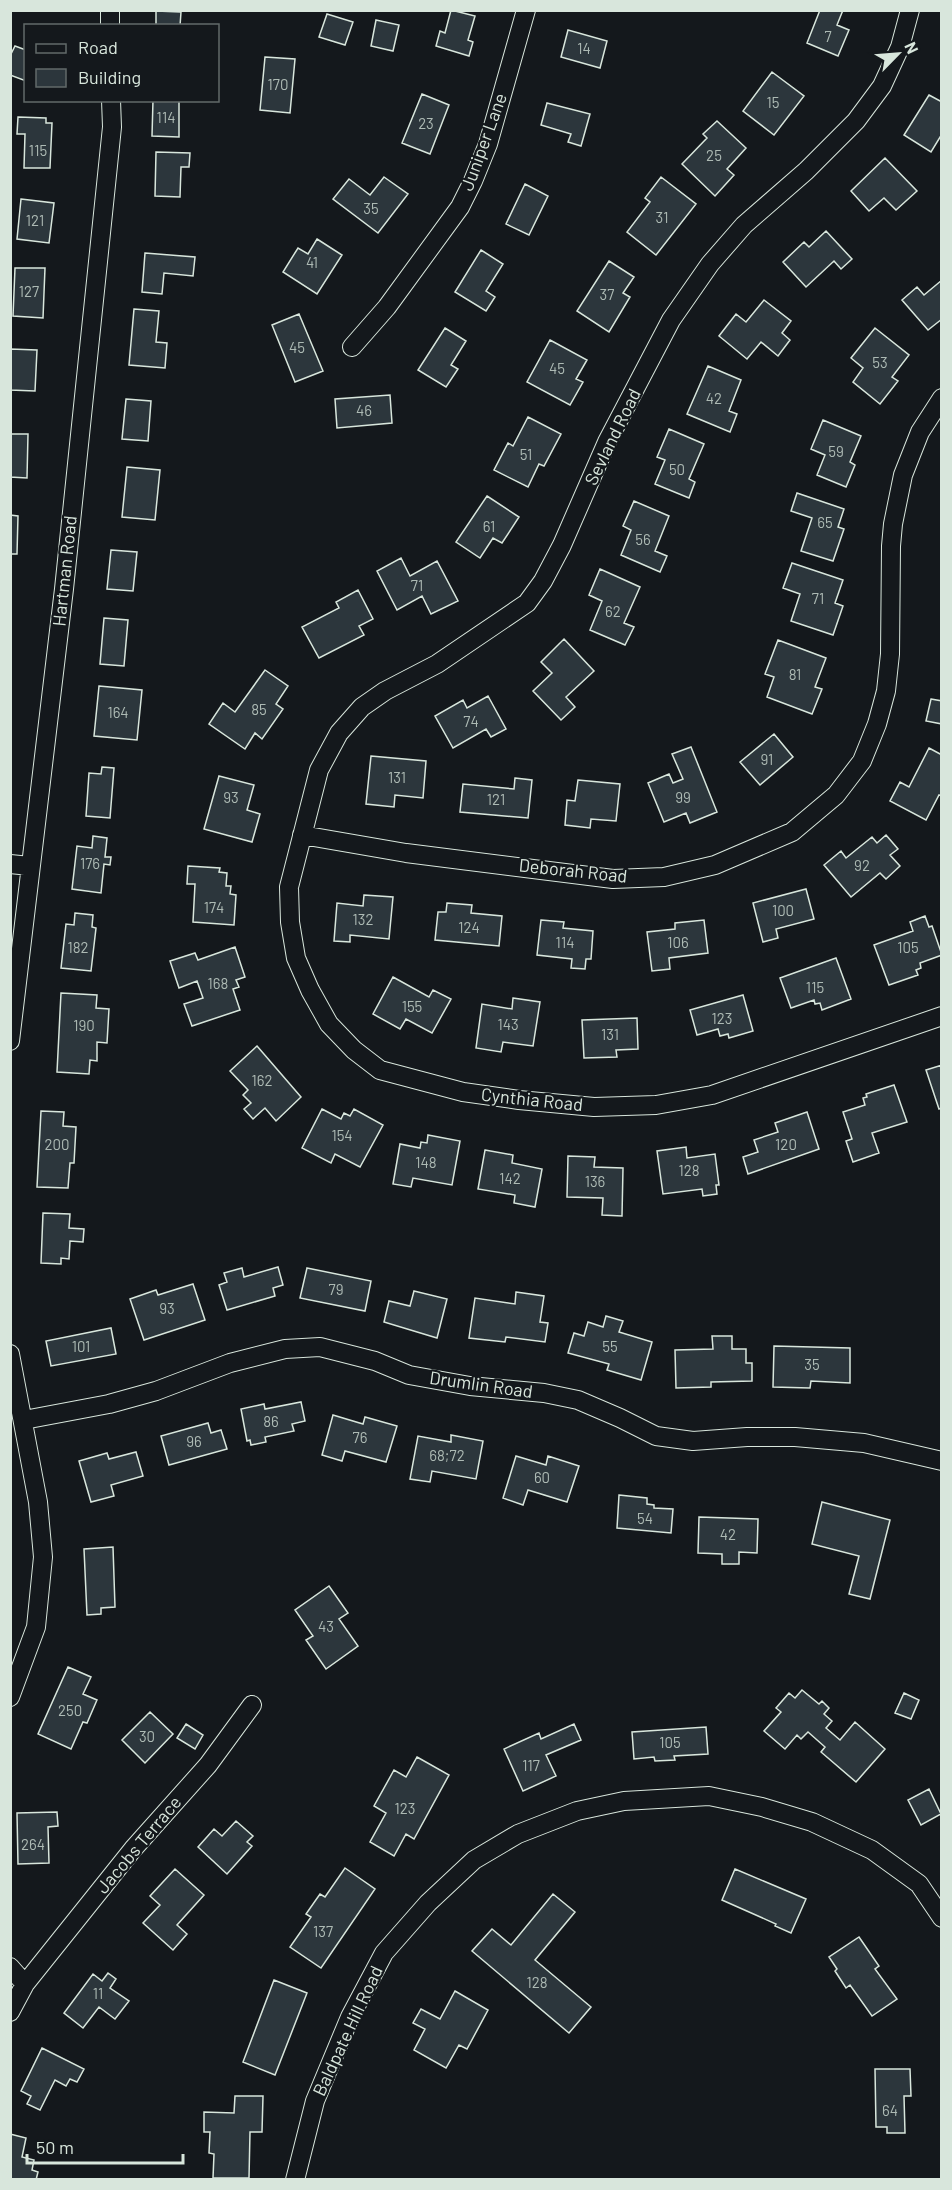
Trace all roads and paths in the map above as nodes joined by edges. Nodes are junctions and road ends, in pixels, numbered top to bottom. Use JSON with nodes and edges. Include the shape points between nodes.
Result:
{"nodes":[{"id":1,"x":526,"y":10,"type":"edge"},
{"id":2,"x":910,"y":10,"type":"edge"},
{"id":3,"x":111,"y":102,"type":"edge"},
{"id":4,"x":352,"y":347,"type":"dead end"},
{"id":5,"x":942,"y":398,"type":"edge"},
{"id":6,"x":302,"y":835,"type":"junction"},
{"id":7,"x":10,"y":864,"type":"edge"},
{"id":8,"x":30,"y":866,"type":"junction"},
{"id":9,"x":942,"y":1016,"type":"edge"},
{"id":10,"x":10,"y":1041,"type":"edge"},
{"id":11,"x":10,"y":1354,"type":"edge"},
{"id":12,"x":24,"y":1420,"type":"junction"},
{"id":13,"x":942,"y":1461,"type":"edge"},
{"id":14,"x":10,"y":1697,"type":"edge"},
{"id":15,"x":252,"y":1705,"type":"dead end"},
{"id":16,"x":942,"y":1918,"type":"edge"},
{"id":17,"x":10,"y":1967,"type":"edge"},
{"id":18,"x":25,"y":1984,"type":"junction"},
{"id":19,"x":10,"y":2012,"type":"edge"},
{"id":20,"x":295,"y":2180,"type":"edge"}],
"edges":[{"from":1,"to":4,"type":"street","name":"Juniper Lane","via":[[488,144],[464,198],[387,307]]},
{"from":2,"to":6,"type":"street","name":"Sevland Road","via":[[900,47],[882,86],[856,121],[744,225],[710,264],[671,320],[607,442],[562,545],[538,589],[527,603],[499,624],[362,707],[339,733],[319,770]]},
{"from":3,"to":8,"type":"street","name":"Hartman Road","via":[[112,127],[65,578]]},
{"from":5,"to":6,"type":"street","name":"Deborah Road","via":[[920,432],[903,475],[895,514],[890,654],[877,724],[862,761],[836,795],[792,832],[715,866],[664,877],[612,879],[406,853]]},
{"from":6,"to":9,"type":"street","name":"Cynthia Road","via":[[289,887],[296,958],[329,1024],[380,1070],[463,1092],[519,1100],[594,1107],[656,1105],[712,1095]]},
{"from":7,"to":8,"type":"street"},
{"from":8,"to":10,"type":"street","name":"Hartman Road"},
{"from":11,"to":12,"type":"street"},
{"from":12,"to":13,"type":"street","name":"Drumlin Road","via":[[109,1404],[285,1348],[320,1347],[375,1361],[409,1375],[578,1400],[656,1436],[693,1441],[795,1437],[864,1443]]},
{"from":12,"to":14,"type":"street","via":[[43,1557],[36,1627]]},
{"from":15,"to":18,"type":"street","name":"Jacobs Terrace","via":[[208,1765],[133,1849]]},
{"from":16,"to":20,"type":"street","name":"Baldpate Hill Road","via":[[920,1884],[872,1850],[812,1822],[752,1804],[709,1796],[624,1802],[578,1811],[518,1834],[474,1860],[428,1903],[384,1953],[350,2017],[315,2101]]},
{"from":17,"to":18,"type":"street"},
{"from":18,"to":19,"type":"street"}]}
